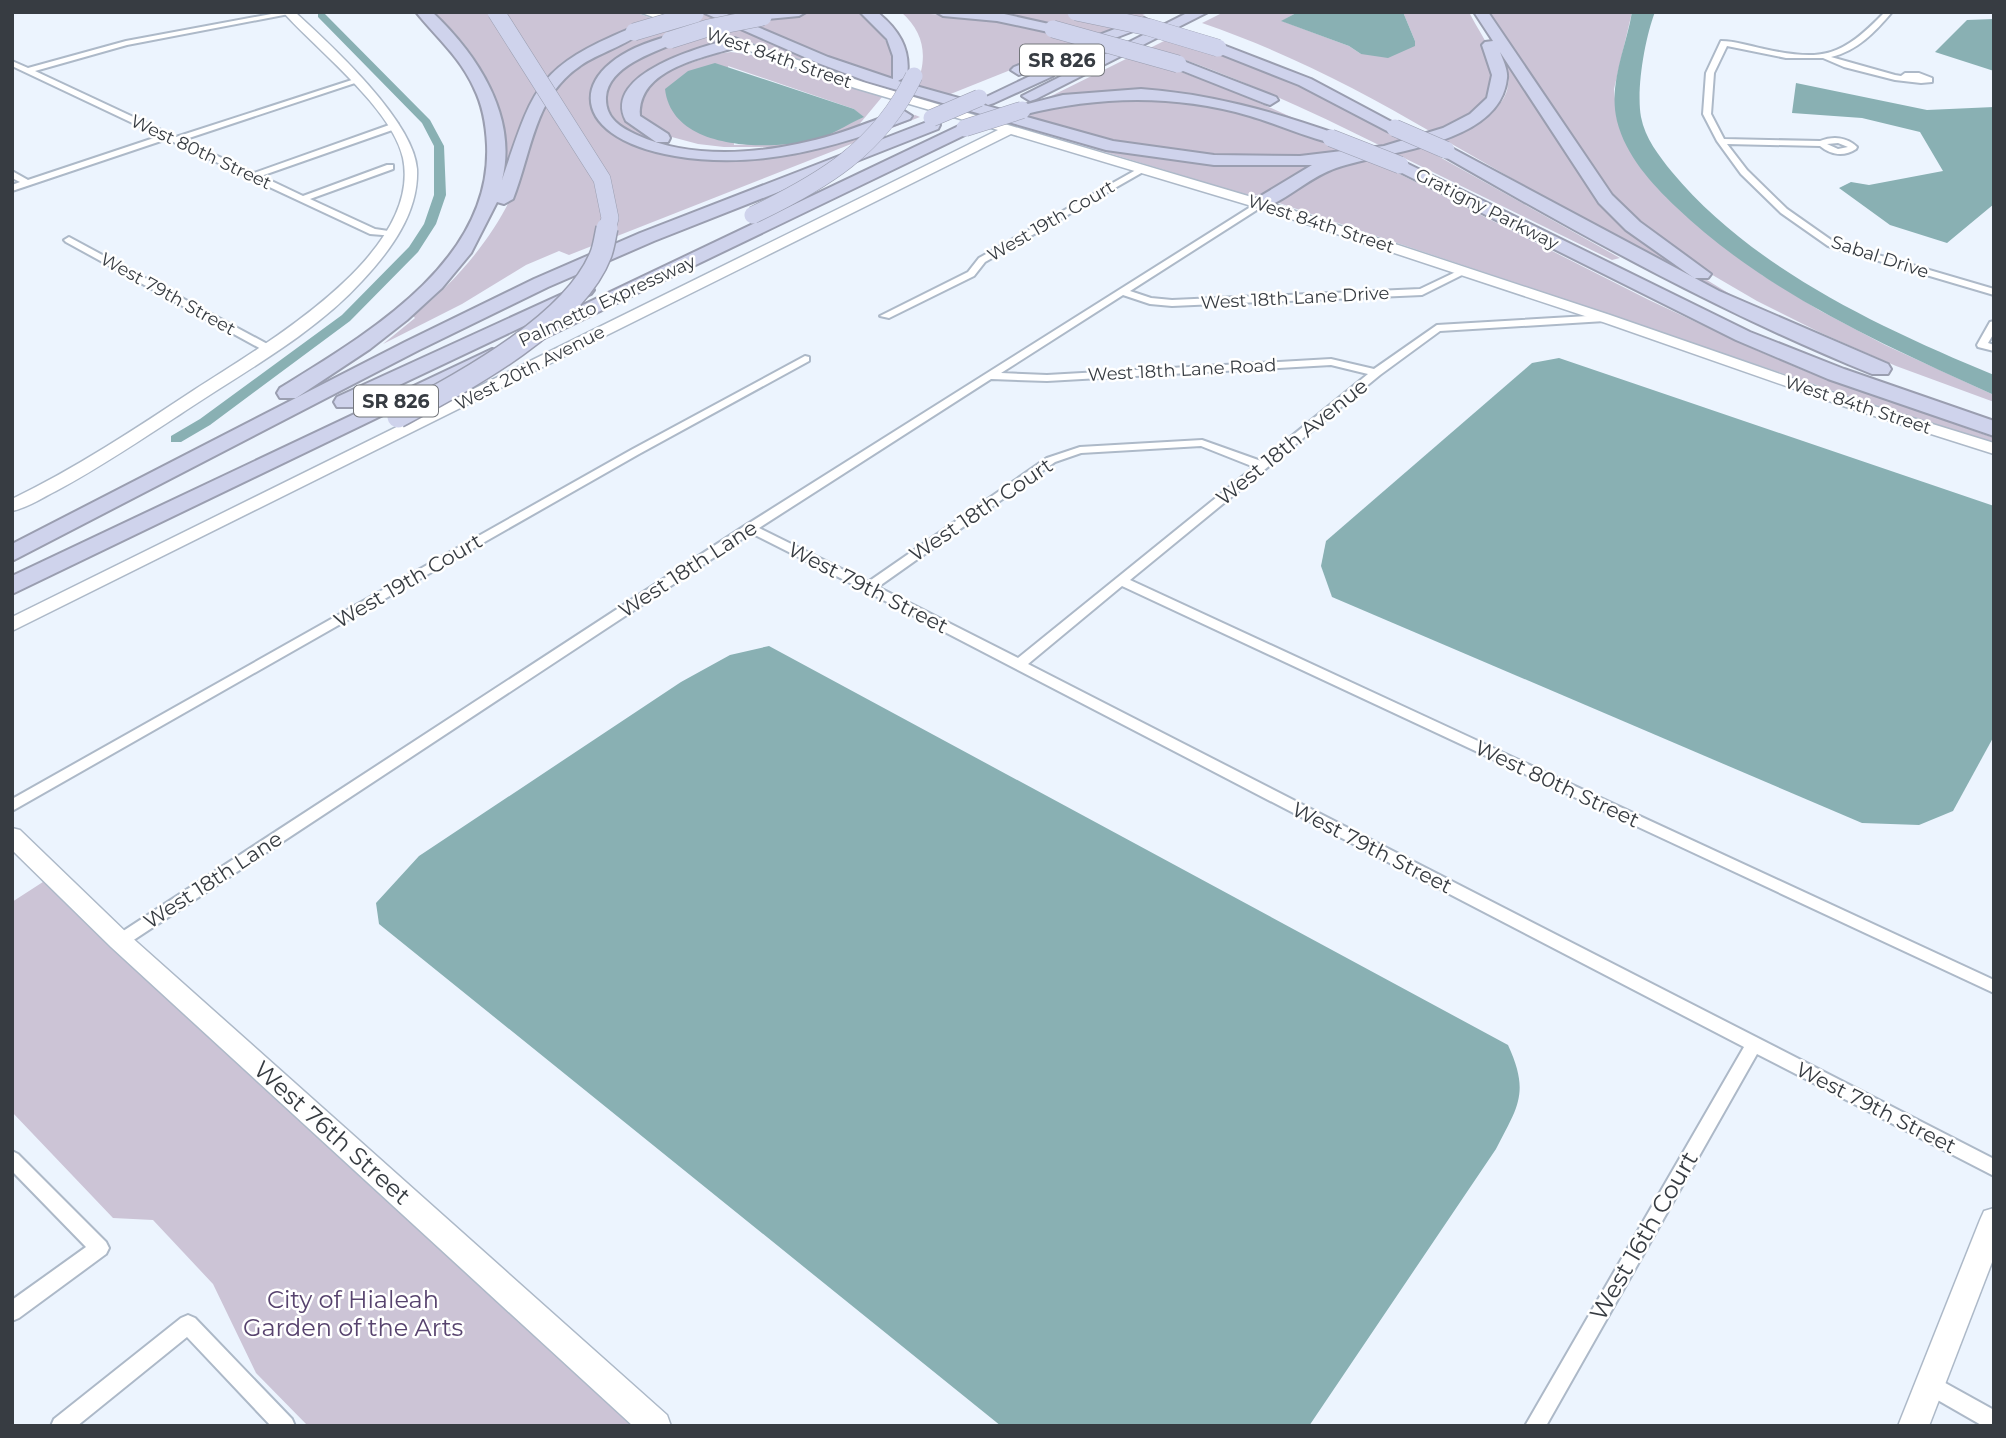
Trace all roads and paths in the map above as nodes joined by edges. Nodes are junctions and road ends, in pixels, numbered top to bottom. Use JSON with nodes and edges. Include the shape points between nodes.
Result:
{"nodes":[{"id":1,"x":423,"y":12,"type":"edge"},
{"id":2,"x":496,"y":12,"type":"edge"},
{"id":3,"x":644,"y":12,"type":"edge"},
{"id":4,"x":701,"y":12,"type":"edge"},
{"id":5,"x":709,"y":12,"type":"edge"},
{"id":6,"x":799,"y":12,"type":"edge"},
{"id":7,"x":867,"y":12,"type":"edge"},
{"id":8,"x":943,"y":12,"type":"edge"},
{"id":9,"x":974,"y":12,"type":"edge"},
{"id":10,"x":1076,"y":12,"type":"edge"},
{"id":11,"x":1164,"y":12,"type":"edge"},
{"id":12,"x":1176,"y":12,"type":"edge"},
{"id":13,"x":1201,"y":12,"type":"edge"},
{"id":14,"x":1214,"y":12,"type":"edge"},
{"id":15,"x":1472,"y":12,"type":"edge"},
{"id":16,"x":1481,"y":12,"type":"edge"},
{"id":17,"x":1889,"y":12,"type":"edge"},
{"id":18,"x":291,"y":13,"type":"edge"},
{"id":19,"x":1147,"y":17,"type":"edge"},
{"id":20,"x":1013,"y":20,"type":"junction"},
{"id":21,"x":1147,"y":38,"type":"junction"},
{"id":22,"x":735,"y":43,"type":"junction"},
{"id":23,"x":1225,"y":44,"type":"junction"},
{"id":24,"x":699,"y":55,"type":"junction"},
{"id":25,"x":776,"y":57,"type":"junction"},
{"id":26,"x":1826,"y":58,"type":"junction"},
{"id":27,"x":12,"y":63,"type":"edge"},
{"id":28,"x":28,"y":70,"type":"junction"},
{"id":29,"x":1905,"y":78,"type":"dead end"},
{"id":30,"x":355,"y":80,"type":"junction"},
{"id":31,"x":984,"y":99,"type":"junction"},
{"id":32,"x":1015,"y":108,"type":"junction"},
{"id":33,"x":932,"y":115,"type":"junction"},
{"id":34,"x":395,"y":126,"type":"junction"},
{"id":35,"x":1011,"y":128,"type":"junction"},
{"id":36,"x":1337,"y":137,"type":"junction"},
{"id":37,"x":171,"y":138,"type":"junction"},
{"id":38,"x":1721,"y":141,"type":"junction"},
{"id":39,"x":1822,"y":144,"type":"dead end"},
{"id":40,"x":782,"y":152,"type":"junction"},
{"id":41,"x":1366,"y":154,"type":"junction"},
{"id":42,"x":390,"y":167,"type":"dead end"},
{"id":43,"x":1146,"y":168,"type":"junction"},
{"id":44,"x":12,"y":174,"type":"edge"},
{"id":45,"x":253,"y":176,"type":"junction"},
{"id":46,"x":28,"y":183,"type":"junction"},
{"id":47,"x":12,"y":188,"type":"edge"},
{"id":48,"x":303,"y":199,"type":"junction"},
{"id":49,"x":1260,"y":204,"type":"junction"},
{"id":50,"x":747,"y":213,"type":"junction"},
{"id":51,"x":391,"y":234,"type":"junction"},
{"id":52,"x":473,"y":237,"type":"junction"},
{"id":53,"x":69,"y":240,"type":"dead end"},
{"id":54,"x":1465,"y":271,"type":"junction"},
{"id":55,"x":1122,"y":292,"type":"junction"},
{"id":56,"x":1994,"y":292,"type":"edge"},
{"id":57,"x":885,"y":316,"type":"dead end"},
{"id":58,"x":1605,"y":318,"type":"junction"},
{"id":59,"x":1994,"y":324,"type":"edge"},
{"id":60,"x":267,"y":348,"type":"junction"},
{"id":61,"x":1994,"y":348,"type":"edge"},
{"id":62,"x":1847,"y":357,"type":"junction"},
{"id":63,"x":805,"y":359,"type":"dead end"},
{"id":64,"x":1376,"y":373,"type":"junction"},
{"id":65,"x":987,"y":376,"type":"junction"},
{"id":66,"x":1994,"y":412,"type":"edge"},
{"id":67,"x":1994,"y":429,"type":"edge"},
{"id":68,"x":232,"y":431,"type":"junction"},
{"id":69,"x":1994,"y":449,"type":"edge"},
{"id":70,"x":1263,"y":466,"type":"junction"},
{"id":71,"x":12,"y":506,"type":"edge"},
{"id":72,"x":750,"y":528,"type":"junction"},
{"id":73,"x":12,"y":541,"type":"edge"},
{"id":74,"x":12,"y":556,"type":"edge"},
{"id":75,"x":12,"y":571,"type":"edge"},
{"id":76,"x":1121,"y":581,"type":"junction"},
{"id":77,"x":12,"y":586,"type":"edge"},
{"id":78,"x":869,"y":587,"type":"junction"},
{"id":79,"x":12,"y":606,"type":"edge"},
{"id":80,"x":12,"y":625,"type":"edge"},
{"id":81,"x":1018,"y":665,"type":"junction"},
{"id":82,"x":12,"y":806,"type":"edge"},
{"id":83,"x":12,"y":836,"type":"edge"},
{"id":84,"x":120,"y":941,"type":"junction"},
{"id":85,"x":1994,"y":987,"type":"edge"},
{"id":86,"x":1753,"y":1046,"type":"junction"},
{"id":87,"x":12,"y":1159,"type":"edge"},
{"id":88,"x":1994,"y":1168,"type":"edge"},
{"id":89,"x":1994,"y":1220,"type":"edge"},
{"id":90,"x":12,"y":1312,"type":"edge"},
{"id":91,"x":1929,"y":1384,"type":"junction"},
{"id":92,"x":1994,"y":1421,"type":"edge"},
{"id":93,"x":61,"y":1426,"type":"edge"},
{"id":94,"x":285,"y":1426,"type":"edge"},
{"id":95,"x":656,"y":1426,"type":"edge"},
{"id":96,"x":1535,"y":1426,"type":"edge"},
{"id":97,"x":1913,"y":1426,"type":"edge"}],
"edges":[{"from":1,"to":52,"type":"highway","via":[[461,52],[479,80],[497,137],[498,173],[492,200]]},
{"from":2,"to":79,"type":"highway","bridge":true,"via":[[601,179],[610,206],[606,238],[588,275],[563,307],[508,355],[468,380]]},
{"from":3,"to":22,"type":"street","name":"West 84th Street"},
{"from":4,"to":52,"type":"highway","bridge":true,"via":[[634,32],[577,60],[559,75],[541,96],[502,203]]},
{"from":5,"to":41,"type":"highway","via":[[872,78],[1098,144],[1214,160]]},
{"from":6,"to":40,"type":"highway","bridge":true,"via":[[708,28],[670,40],[626,61],[601,84],[597,98],[598,111],[607,125],[640,142],[684,152],[736,156]]},
{"from":7,"to":50,"type":"highway","bridge":true,"via":[[896,41],[910,70],[897,109],[853,155],[796,193]]},
{"from":8,"to":20,"type":"highway"},
{"from":9,"to":20,"type":"highway"},
{"from":10,"to":23,"type":"highway","bridge":true},
{"from":11,"to":19,"type":"highway","number":"SR 826"},
{"from":12,"to":31,"type":"highway"},
{"from":13,"to":21,"type":"highway","number":"SR 826"},
{"from":14,"to":21,"type":"highway","via":[[1175,31]]},
{"from":15,"to":41,"type":"highway","via":[[1500,69],[1494,100],[1479,115],[1448,132]]},
{"from":16,"to":62,"type":"highway","via":[[1605,199],[1633,226],[1719,285]]},
{"from":17,"to":26,"type":"street","via":[[1851,48]]},
{"from":18,"to":28,"type":"street","via":[[126,43]]},
{"from":18,"to":30,"type":"street"},
{"from":19,"to":23,"type":"highway"},
{"from":19,"to":31,"type":"highway","number":"SR 826"},
{"from":19,"to":33,"type":"highway","via":[[955,95]]},
{"from":20,"to":36,"type":"highway","bridge":true,"via":[[1178,64],[1274,102]]},
{"from":21,"to":32,"type":"highway","number":"SR 826"},
{"from":22,"to":24,"type":"highway"},
{"from":22,"to":25,"type":"street","name":"West 84th Street"},
{"from":23,"to":62,"type":"highway","name":"Gratigny Parkway","bridge":true,"via":[[1446,150],[1646,264]]},
{"from":24,"to":25,"type":"highway","via":[[739,50]]},
{"from":24,"to":40,"type":"highway","via":[[653,73],[639,84],[628,106],[632,118],[658,137],[694,148]]},
{"from":25,"to":33,"type":"street","name":"West 84th Street"},
{"from":26,"to":29,"type":"street","name":"Sabal Drive"},
{"from":26,"to":38,"type":"street","name":"Sabal Drive","via":[[1724,43],[1710,73],[1707,114]]},
{"from":27,"to":28,"type":"street","name":"West 80th Street"},
{"from":28,"to":37,"type":"street","name":"West 80th Street"},
{"from":30,"to":34,"type":"street"},
{"from":30,"to":37,"type":"street"},
{"from":31,"to":33,"type":"highway"},
{"from":32,"to":36,"type":"highway","via":[[1097,95],[1181,96],[1248,108]]},
{"from":32,"to":77,"type":"highway","name":"Palmetto Expressway","number":"SR 826","bridge":true},
{"from":33,"to":35,"type":"street","name":"West 84th Street"},
{"from":33,"to":40,"type":"highway"},
{"from":33,"to":68,"type":"highway","number":"SR 826","via":[[550,272]]},
{"from":33,"to":74,"type":"highway","via":[[541,283]]},
{"from":34,"to":45,"type":"street"},
{"from":34,"to":51,"type":"street","via":[[408,151],[411,177],[406,204]]},
{"from":35,"to":43,"type":"street","name":"West 84th Street"},
{"from":35,"to":80,"type":"street","name":"West 20th Avenue"},
{"from":36,"to":67,"type":"highway","name":"Gratigny Parkway","bridge":true,"via":[[1743,336]]},
{"from":37,"to":45,"type":"street","name":"West 80th Street"},
{"from":37,"to":46,"type":"street"},
{"from":38,"to":39,"type":"street"},
{"from":38,"to":56,"type":"street","name":"Sabal Drive","via":[[1744,172],[1784,211],[1831,244]]},
{"from":41,"to":49,"type":"highway","via":[[1315,170]]},
{"from":42,"to":48,"type":"street"},
{"from":43,"to":49,"type":"street","name":"West 84th Street"},
{"from":43,"to":57,"type":"street","name":"West 19th Court","via":[[982,260],[971,274]]},
{"from":44,"to":46,"type":"street"},
{"from":45,"to":48,"type":"street","name":"West 80th Street"},
{"from":46,"to":47,"type":"street"},
{"from":48,"to":51,"type":"street","name":"West 80th Street","via":[[373,232]]},
{"from":49,"to":54,"type":"street","name":"West 84th Street"},
{"from":49,"to":55,"type":"street","name":"West 18th Lane"},
{"from":50,"to":74,"type":"highway","via":[[428,353]]},
{"from":50,"to":75,"type":"highway","via":[[451,351]]},
{"from":51,"to":60,"type":"street","via":[[340,293]]},
{"from":52,"to":68,"type":"highway","via":[[439,279],[397,318]]},
{"from":53,"to":60,"type":"street","name":"West 79th Street"},
{"from":54,"to":55,"type":"street","name":"West 18th Lane Drive","via":[[1422,292],[1172,303]]},
{"from":54,"to":58,"type":"street","name":"West 84th Street"},
{"from":55,"to":65,"type":"street","name":"West 18th Lane"},
{"from":58,"to":64,"type":"street","name":"West 18th Avenue","via":[[1437,328]]},
{"from":58,"to":69,"type":"street","name":"West 84th Street"},
{"from":59,"to":61,"type":"street","via":[[1982,345]]},
{"from":60,"to":71,"type":"street","via":[[100,461]]},
{"from":62,"to":66,"type":"highway","name":"Gratigny Parkway"},
{"from":63,"to":82,"type":"street","name":"West 19th Court"},
{"from":64,"to":65,"type":"street","name":"West 18th Lane Road","via":[[1331,362]]},
{"from":64,"to":70,"type":"street","name":"West 18th Avenue"},
{"from":65,"to":72,"type":"street","name":"West 18th Lane"},
{"from":68,"to":73,"type":"highway","number":"SR 826"},
{"from":70,"to":76,"type":"street","name":"West 18th Avenue"},
{"from":70,"to":78,"type":"street","name":"West 18th Court","via":[[1202,443],[1080,450],[1051,460]]},
{"from":72,"to":78,"type":"street","name":"West 79th Street"},
{"from":72,"to":84,"type":"street","name":"West 18th Lane"},
{"from":76,"to":81,"type":"street","name":"West 18th Avenue"},
{"from":76,"to":85,"type":"street","name":"West 80th Street"},
{"from":78,"to":81,"type":"street","name":"West 79th Street"},
{"from":81,"to":86,"type":"street","name":"West 79th Street"},
{"from":83,"to":84,"type":"street","name":"West 76th Street"},
{"from":84,"to":95,"type":"street","name":"West 76th Street"},
{"from":86,"to":88,"type":"street","name":"West 79th Street"},
{"from":86,"to":96,"type":"street","name":"West 16th Court"},
{"from":87,"to":90,"type":"street","via":[[99,1248]]},
{"from":89,"to":91,"type":"street"},
{"from":91,"to":92,"type":"street"},
{"from":91,"to":97,"type":"street"},
{"from":93,"to":94,"type":"street","via":[[188,1324]]}]}
